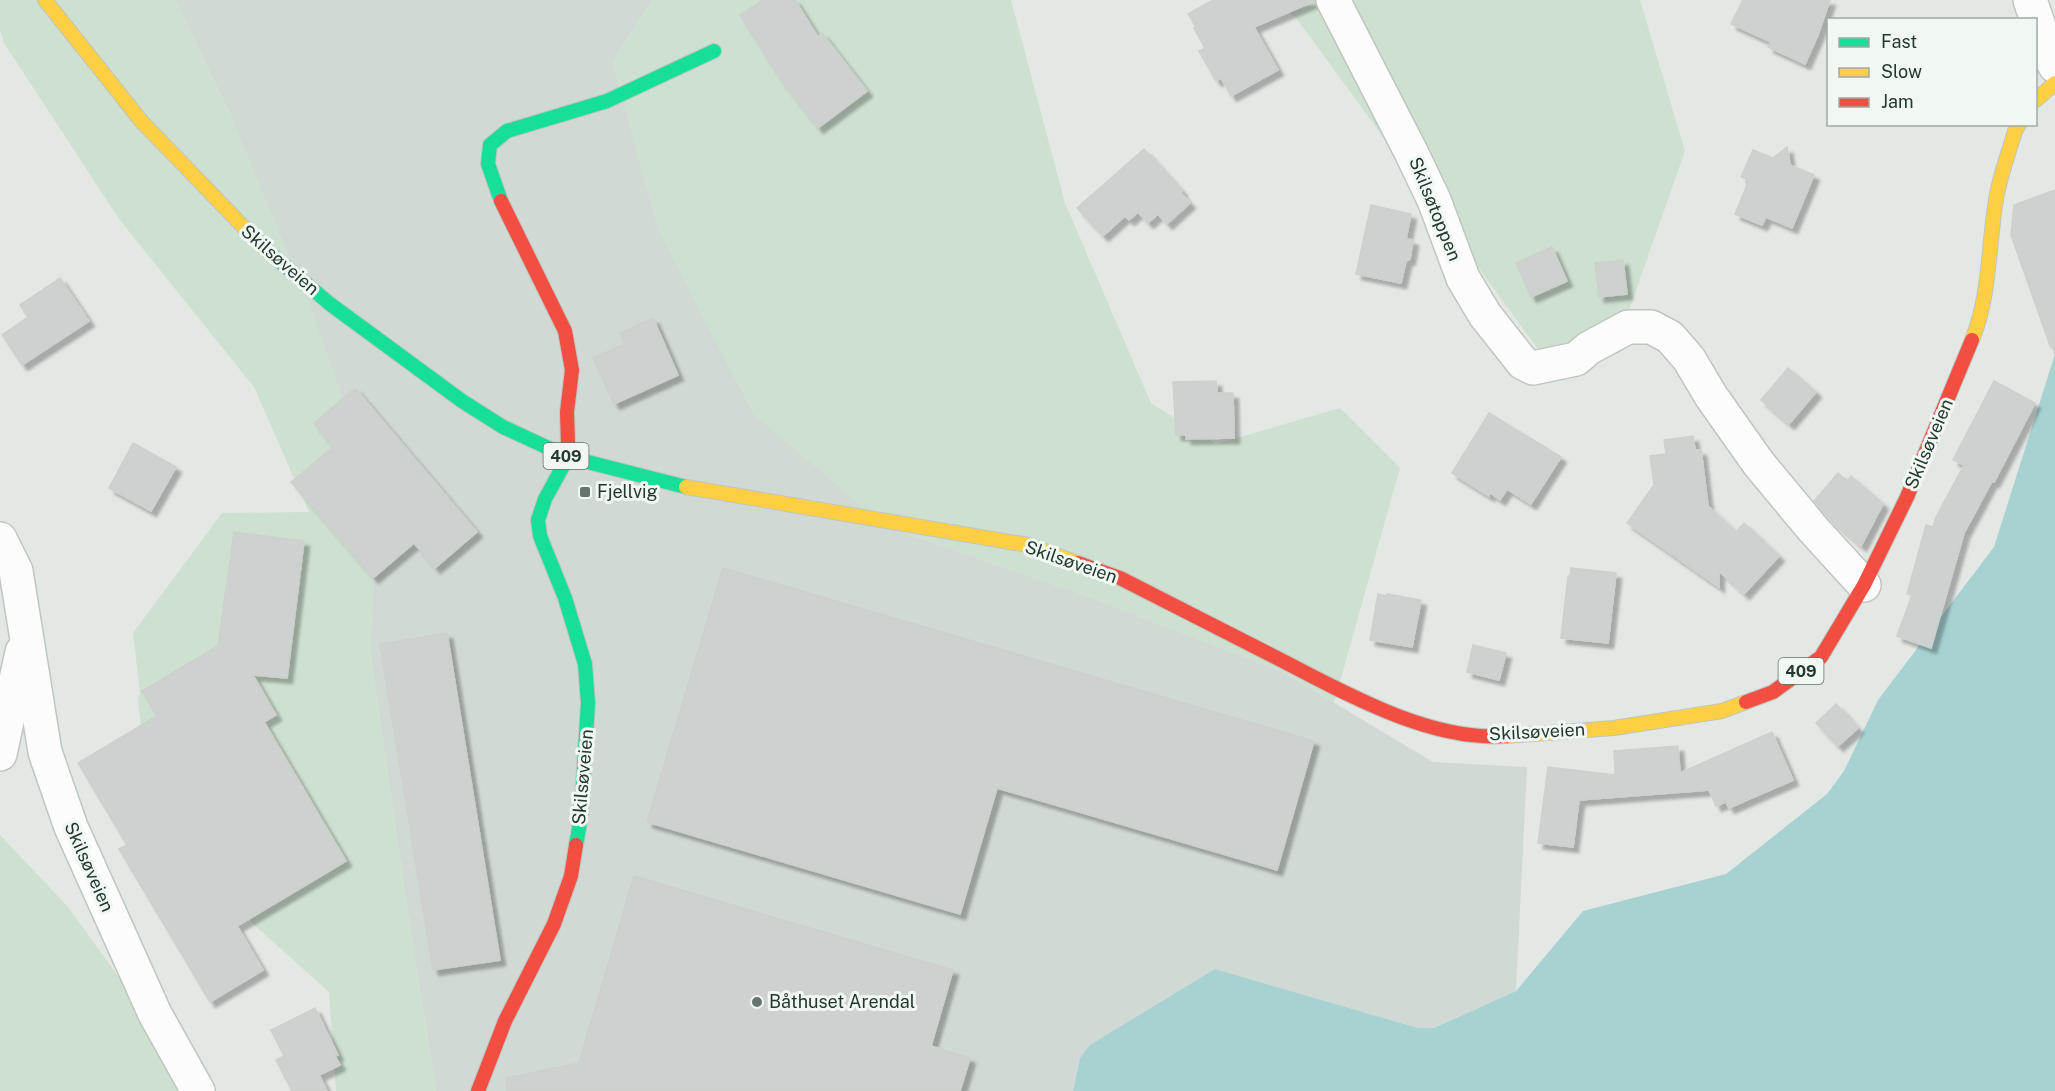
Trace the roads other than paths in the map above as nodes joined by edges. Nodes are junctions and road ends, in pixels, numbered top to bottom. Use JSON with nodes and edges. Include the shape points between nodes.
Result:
{"nodes":[{"id":1,"x":45,"y":0,"type":"edge"},
{"id":2,"x":1333,"y":0,"type":"edge"},
{"id":3,"x":2030,"y":0,"type":"edge"},
{"id":4,"x":2036,"y":18,"type":"edge"},
{"id":5,"x":2037,"y":20,"type":"edge"},
{"id":6,"x":714,"y":51,"type":"dead end"},
{"id":7,"x":2055,"y":66,"type":"edge"},
{"id":8,"x":2055,"y":83,"type":"edge"},
{"id":9,"x":2037,"y":99,"type":"edge"},
{"id":10,"x":2018,"y":126,"type":"edge"},
{"id":11,"x":568,"y":457,"type":"junction"},
{"id":12,"x":0,"y":539,"type":"edge"},
{"id":13,"x":1864,"y":585,"type":"junction"},
{"id":14,"x":26,"y":627,"type":"junction"},
{"id":15,"x":0,"y":754,"type":"edge"},
{"id":16,"x":198,"y":1091,"type":"edge"},
{"id":17,"x":478,"y":1091,"type":"edge"}],
"edges":[{"from":1,"to":11,"type":"main road","name":"Skilsøveien","number":"409","via":[[142,122],[253,239],[330,304],[462,401],[503,427]]},
{"from":2,"to":13,"type":"street","name":"Skilsøtoppen","via":[[1416,161],[1463,278],[1485,315],[1523,363],[1533,368],[1576,360],[1589,348],[1628,327],[1652,327],[1670,337],[1759,464]]},
{"from":3,"to":4,"type":"street"},
{"from":5,"to":7,"type":"street"},
{"from":6,"to":11,"type":"main road","name":"Skilsøveien","via":[[607,101],[507,131],[490,145],[489,164],[499,197],[565,331],[572,370],[567,412]]},
{"from":8,"to":9,"type":"main road"},
{"from":10,"to":13,"type":"main road","name":"Skilsøveien","number":"409","via":[[1997,194],[1977,329],[1907,497]]},
{"from":11,"to":13,"type":"main road","name":"Skilsøveien","number":"409","via":[[690,488],[1028,545],[1120,578],[1371,706],[1442,730],[1494,737],[1636,725],[1722,711],[1773,692],[1821,657]]},
{"from":11,"to":17,"type":"main road","name":"Skilsøveien","via":[[538,520],[540,536],[565,598],[585,664],[588,703],[580,817],[571,876],[554,924],[505,1020]]},
{"from":12,"to":14,"type":"street","name":"Skilsøveien","via":[[16,571]]},
{"from":14,"to":15,"type":"street","name":"Skilsøveien"},
{"from":14,"to":16,"type":"street","name":"Skilsøveien","via":[[45,752],[70,827],[155,1014]]}]}
